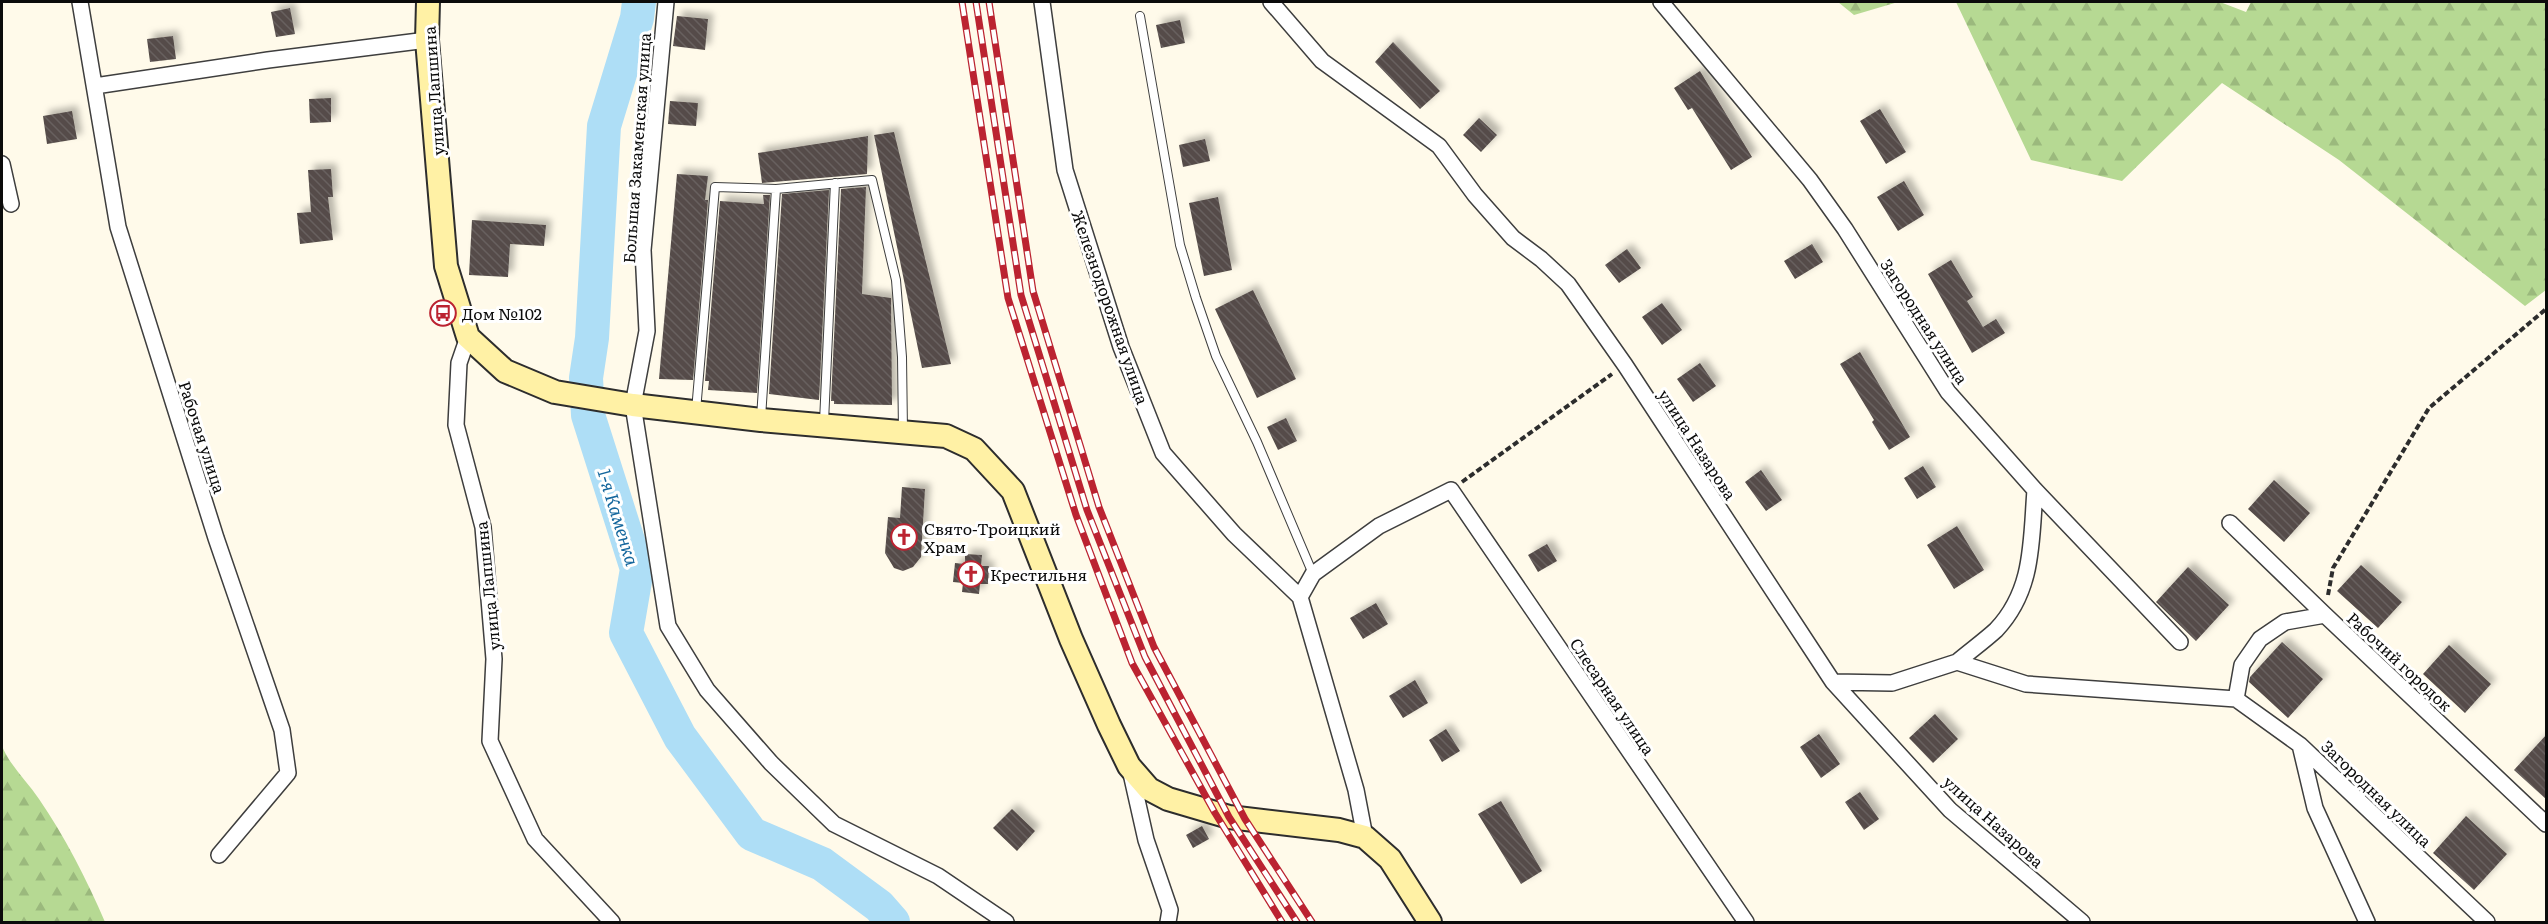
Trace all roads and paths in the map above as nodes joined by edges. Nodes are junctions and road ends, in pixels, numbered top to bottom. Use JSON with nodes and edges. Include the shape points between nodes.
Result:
{"nodes":[{"id":1,"x":80,"y":2,"type":"edge"},
{"id":2,"x":428,"y":2,"type":"edge"},
{"id":3,"x":666,"y":2,"type":"edge"},
{"id":4,"x":1042,"y":2,"type":"edge"},
{"id":5,"x":1271,"y":2,"type":"edge"},
{"id":6,"x":1660,"y":2,"type":"edge"},
{"id":7,"x":1140,"y":16,"type":"dead end"},
{"id":8,"x":428,"y":40,"type":"junction"},
{"id":9,"x":95,"y":86,"type":"junction"},
{"id":10,"x":2,"y":164,"type":"edge"},
{"id":11,"x":835,"y":183,"type":"junction"},
{"id":12,"x":776,"y":189,"type":"junction"},
{"id":13,"x":11,"y":204,"type":"dead end"},
{"id":14,"x":2547,"y":309,"type":"edge"},
{"id":15,"x":468,"y":337,"type":"junction"},
{"id":16,"x":1625,"y":365,"type":"junction"},
{"id":17,"x":633,"y":405,"type":"junction"},
{"id":18,"x":696,"y":411,"type":"junction"},
{"id":19,"x":761,"y":420,"type":"junction"},
{"id":20,"x":824,"y":426,"type":"junction"},
{"id":21,"x":903,"y":433,"type":"junction"},
{"id":22,"x":1451,"y":490,"type":"junction"},
{"id":23,"x":2035,"y":490,"type":"junction"},
{"id":24,"x":2230,"y":523,"type":"dead end"},
{"id":25,"x":1313,"y":574,"type":"junction"},
{"id":26,"x":1300,"y":597,"type":"junction"},
{"id":27,"x":2325,"y":615,"type":"junction"},
{"id":28,"x":2180,"y":642,"type":"dead end"},
{"id":29,"x":1957,"y":662,"type":"junction"},
{"id":30,"x":1833,"y":682,"type":"junction"},
{"id":31,"x":2236,"y":699,"type":"junction"},
{"id":32,"x":2300,"y":745,"type":"junction"},
{"id":33,"x":1129,"y":766,"type":"junction"},
{"id":34,"x":2547,"y":824,"type":"edge"},
{"id":35,"x":1365,"y":837,"type":"junction"},
{"id":36,"x":219,"y":855,"type":"dead end"},
{"id":37,"x":612,"y":922,"type":"edge"},
{"id":38,"x":1006,"y":922,"type":"edge"},
{"id":39,"x":1168,"y":922,"type":"edge"},
{"id":40,"x":1430,"y":922,"type":"edge"},
{"id":41,"x":1746,"y":922,"type":"edge"},
{"id":42,"x":2082,"y":922,"type":"edge"},
{"id":43,"x":2367,"y":922,"type":"edge"},
{"id":44,"x":2487,"y":922,"type":"edge"}],
"edges":[{"from":1,"to":9,"type":"street","name":"Рабочая улица"},
{"from":2,"to":8,"type":"street","name":"улица Лапшина"},
{"from":3,"to":17,"type":"street","name":"Большая Закаменская улица","via":[[643,250],[647,331]]},
{"from":4,"to":26,"type":"street","name":"Железнодорожная улица","via":[[1065,170],[1121,347],[1163,453],[1233,534]]},
{"from":5,"to":16,"type":"street","name":"улица Назарова","via":[[1322,61],[1439,146],[1513,238],[1568,284]]},
{"from":6,"to":23,"type":"street","name":"Загородная улица","via":[[1810,180],[1948,392]]},
{"from":7,"to":25,"type":"lane","via":[[1179,245],[1216,356]]},
{"from":8,"to":9,"type":"street"},
{"from":8,"to":15,"type":"street","name":"улица Лапшина","via":[[446,266]]},
{"from":9,"to":36,"type":"street","name":"Рабочая улица","via":[[118,227],[216,538],[282,730],[288,773]]},
{"from":10,"to":13,"type":"street"},
{"from":11,"to":12,"type":"lane"},
{"from":11,"to":20,"type":"lane"},
{"from":11,"to":21,"type":"lane","via":[[872,180],[896,280]]},
{"from":12,"to":18,"type":"lane","via":[[715,187]]},
{"from":12,"to":19,"type":"lane"},
{"from":14,"to":27,"type":"path","via":[[2429,408],[2333,568]]},
{"from":15,"to":17,"type":"street","via":[[506,371],[555,392]]},
{"from":15,"to":37,"type":"street","name":"улица Лапшина","via":[[459,363],[456,425],[483,526],[495,659],[489,741],[535,839]]},
{"from":16,"to":22,"type":"path"},
{"from":16,"to":30,"type":"street","name":"улица Назарова"},
{"from":17,"to":18,"type":"street"},
{"from":17,"to":38,"type":"street","name":"Большая Закаменская улица","via":[[668,626],[706,690],[771,763],[834,824],[938,876]]},
{"from":18,"to":19,"type":"street"},
{"from":19,"to":20,"type":"street"},
{"from":20,"to":21,"type":"street"},
{"from":21,"to":33,"type":"street","via":[[946,436],[974,448],[1013,491],[1071,639]]},
{"from":22,"to":25,"type":"street","via":[[1379,526]]},
{"from":22,"to":41,"type":"street","name":"Слесарная улица"},
{"from":23,"to":28,"type":"street","name":"Загородная улица"},
{"from":23,"to":29,"type":"street","via":[[2029,572],[2015,604],[1997,629]]},
{"from":24,"to":27,"type":"street","name":"Рабочий городок"},
{"from":25,"to":26,"type":"street"},
{"from":26,"to":35,"type":"street","via":[[1356,790]]},
{"from":27,"to":31,"type":"street","via":[[2285,621],[2259,639],[2242,665]]},
{"from":27,"to":34,"type":"street","name":"Рабочий городок"},
{"from":29,"to":30,"type":"street","via":[[1892,683]]},
{"from":29,"to":31,"type":"street","via":[[2026,684]]},
{"from":30,"to":42,"type":"street","name":"улица Назарова","via":[[1950,810]]},
{"from":31,"to":32,"type":"street","name":"Загородная улица"},
{"from":32,"to":43,"type":"street","via":[[2315,808]]},
{"from":32,"to":44,"type":"street","name":"Загородная улица"},
{"from":33,"to":35,"type":"street","via":[[1149,789],[1167,799],[1229,817],[1339,830]]},
{"from":33,"to":39,"type":"street","via":[[1146,840],[1170,910]]},
{"from":35,"to":40,"type":"street","via":[[1390,859]]}]}
